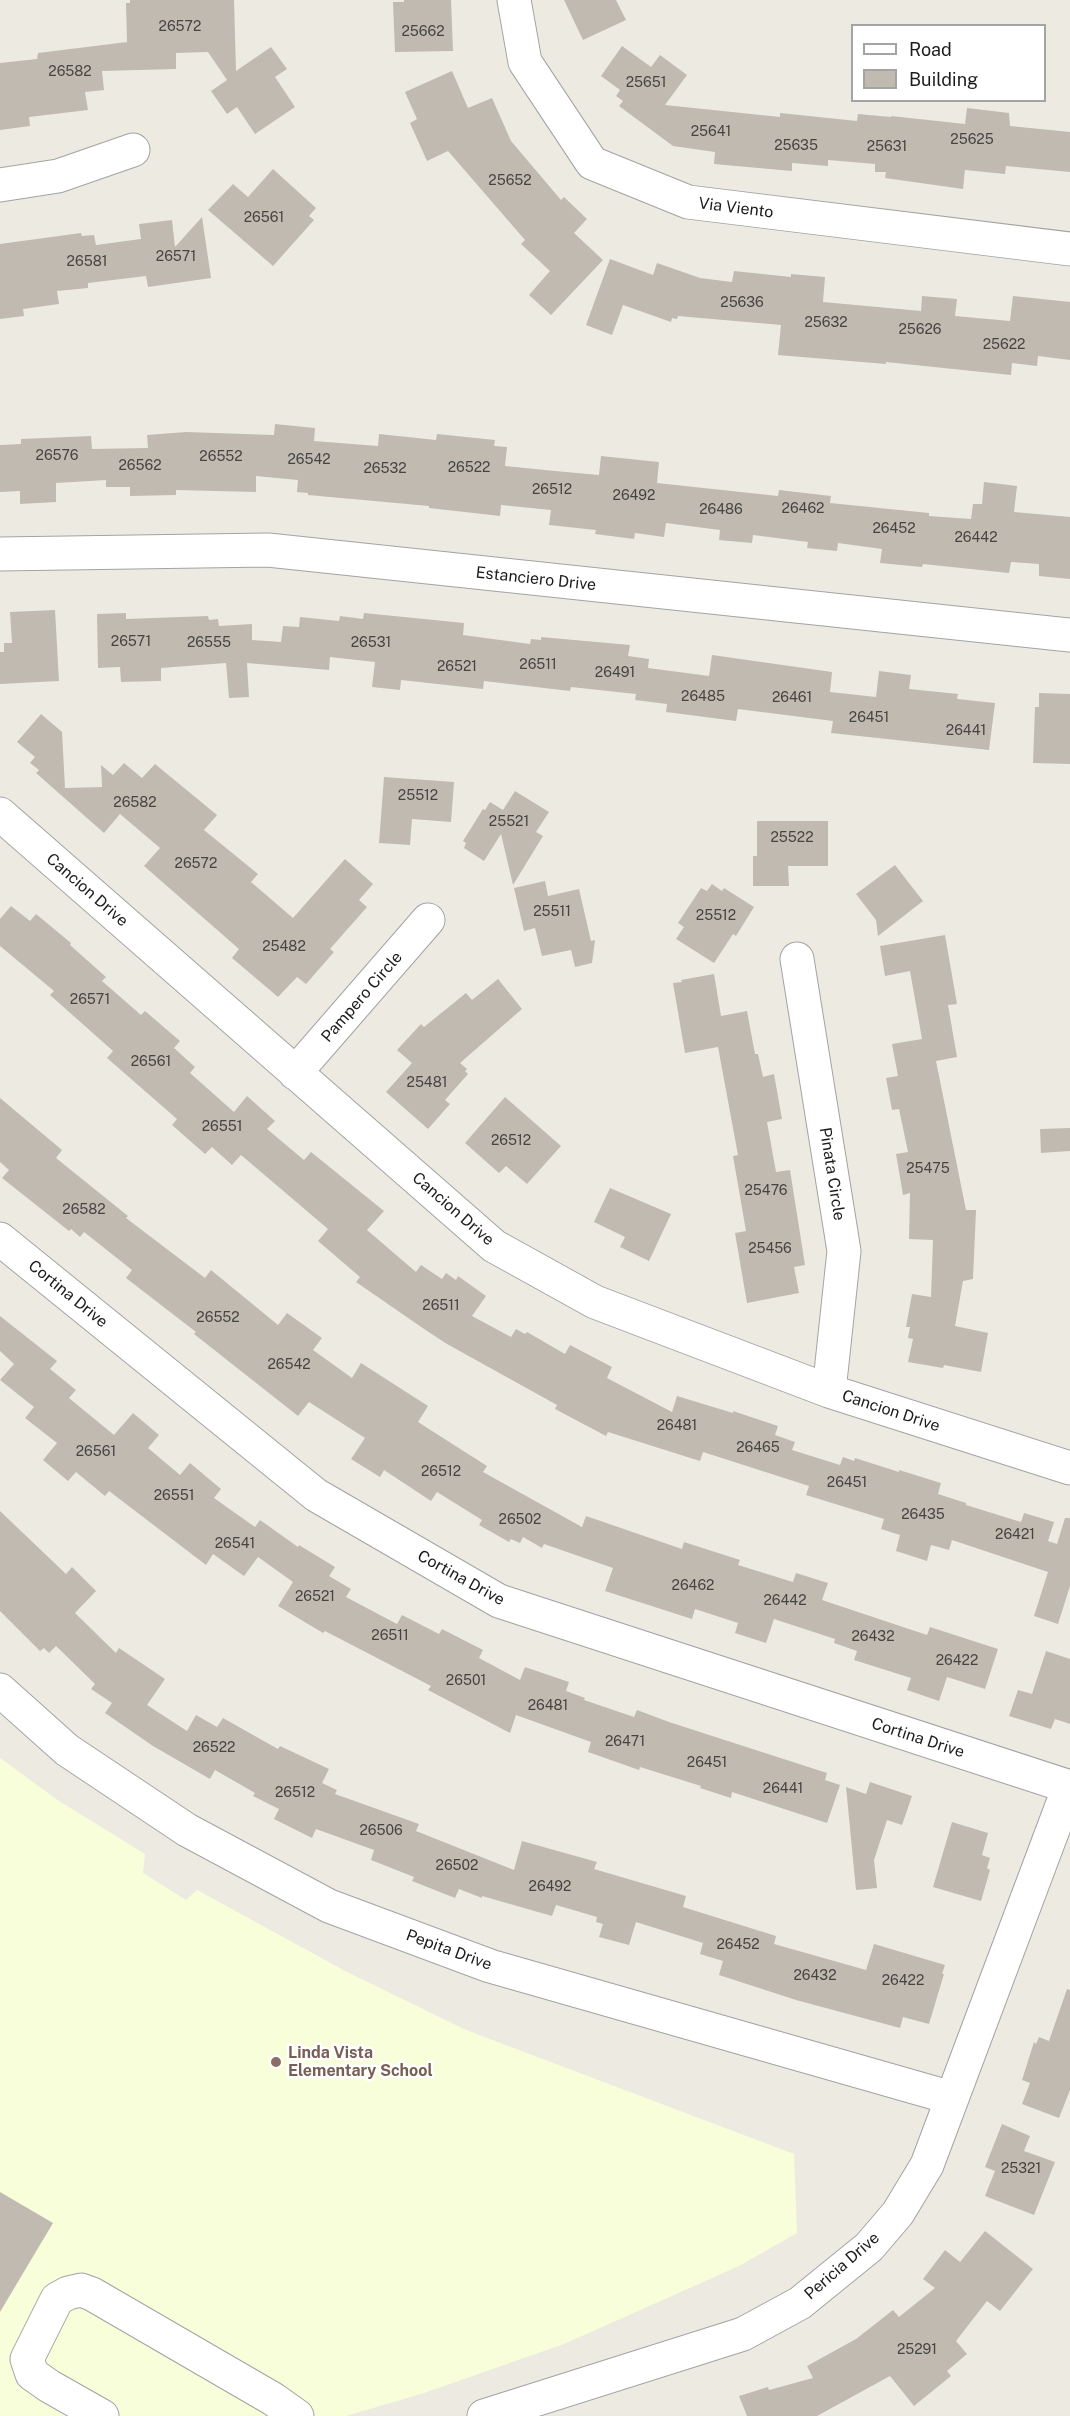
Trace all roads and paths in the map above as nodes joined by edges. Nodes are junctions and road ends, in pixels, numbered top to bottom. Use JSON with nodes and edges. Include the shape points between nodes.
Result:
{"nodes":[{"id":1,"x":514,"y":0,"type":"edge"},
{"id":2,"x":133,"y":150,"type":"dead end"},
{"id":3,"x":0,"y":185,"type":"edge"},
{"id":4,"x":1070,"y":249,"type":"edge"},
{"id":5,"x":0,"y":554,"type":"edge"},
{"id":6,"x":1070,"y":635,"type":"edge"},
{"id":7,"x":0,"y":814,"type":"edge"},
{"id":8,"x":428,"y":920,"type":"dead end"},
{"id":9,"x":797,"y":959,"type":"dead end"},
{"id":10,"x":296,"y":1073,"type":"junction"},
{"id":11,"x":0,"y":1239,"type":"edge"},
{"id":12,"x":829,"y":1391,"type":"junction"},
{"id":13,"x":1070,"y":1468,"type":"edge"},
{"id":14,"x":0,"y":1690,"type":"edge"},
{"id":15,"x":1070,"y":1787,"type":"edge"},
{"id":16,"x":952,"y":2098,"type":"junction"},
{"id":17,"x":288,"y":2415,"type":"edge"},
{"id":18,"x":102,"y":2416,"type":"edge"},
{"id":19,"x":484,"y":2416,"type":"edge"}],
"edges":[{"from":1,"to":4,"type":"street","name":"Via Viento","via":[[525,62],[592,163],[688,202]]},
{"from":2,"to":3,"type":"street","via":[[58,177]]},
{"from":5,"to":6,"type":"street","name":"Estanciero Drive","via":[[268,550]]},
{"from":7,"to":10,"type":"street","name":"Cancion Drive"},
{"from":8,"to":10,"type":"street","name":"Pampero Circle"},
{"from":9,"to":12,"type":"street","name":"Pinata Circle","via":[[844,1251]]},
{"from":10,"to":12,"type":"street","name":"Cancion Drive","via":[[494,1246],[595,1302]]},
{"from":11,"to":15,"type":"street","name":"Cortina Drive","via":[[316,1495],[499,1602]]},
{"from":12,"to":13,"type":"street","name":"Cancion Drive"},
{"from":14,"to":16,"type":"street","name":"Pepita Drive","via":[[67,1750],[187,1830],[330,1906],[490,1966]]},
{"from":15,"to":16,"type":"street","name":"Pericia Drive"},
{"from":16,"to":19,"type":"street","name":"Pericia Drive","via":[[927,2165],[898,2213],[869,2247],[800,2303],[743,2334]]},
{"from":17,"to":18,"type":"street","via":[[273,2399],[81,2290],[57,2299],[27,2359],[32,2374]]}]}
